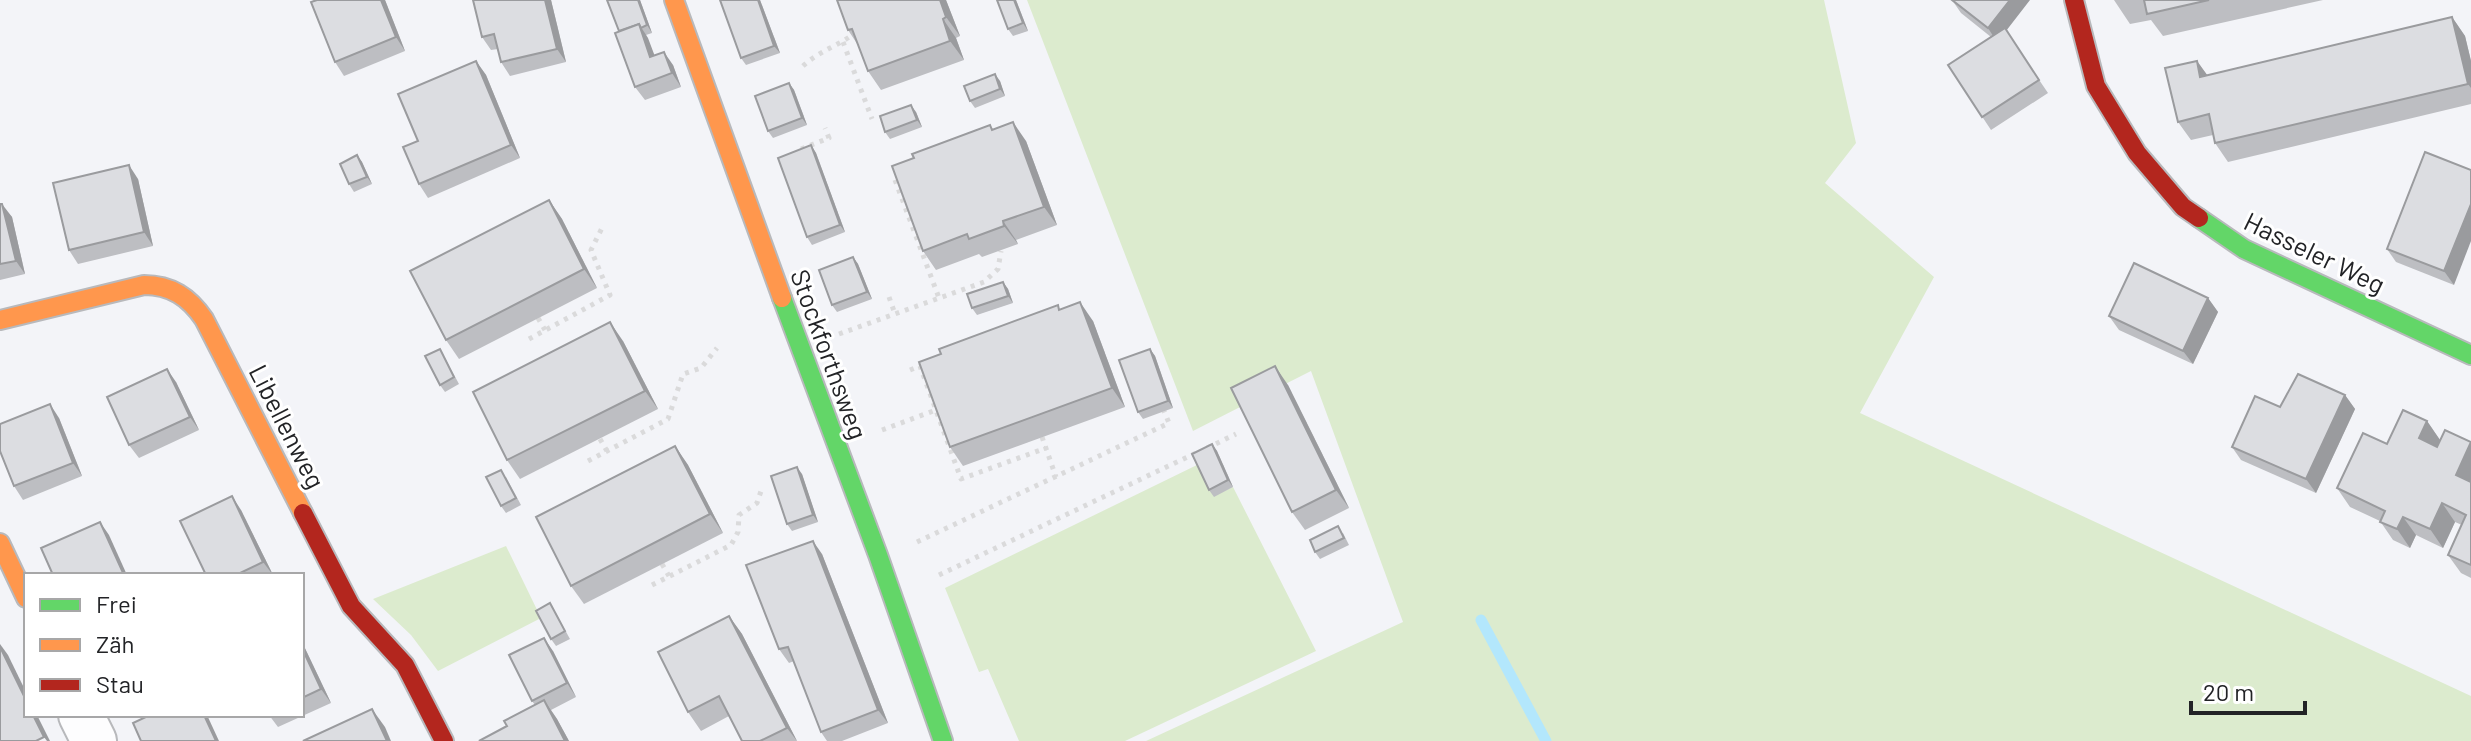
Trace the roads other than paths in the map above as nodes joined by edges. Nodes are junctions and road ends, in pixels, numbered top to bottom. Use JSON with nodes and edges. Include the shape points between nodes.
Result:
{"nodes":[{"id":1,"x":674,"y":0,"type":"edge"},
{"id":2,"x":2074,"y":0,"type":"edge"},
{"id":3,"x":0,"y":320,"type":"edge"},
{"id":4,"x":2471,"y":355,"type":"edge"},
{"id":5,"x":0,"y":543,"type":"edge"},
{"id":6,"x":24,"y":594,"type":"edge"},
{"id":7,"x":82,"y":717,"type":"edge"},
{"id":8,"x":941,"y":734,"type":"edge"},
{"id":9,"x":94,"y":741,"type":"edge"},
{"id":10,"x":444,"y":741,"type":"edge"}],
"edges":[{"from":1,"to":8,"type":"street","name":"Stockforthsweg"},
{"from":2,"to":4,"type":"street","name":"Hasseler Weg","via":[[2096,86],[2137,153],[2183,207],[2244,249]]},
{"from":3,"to":10,"type":"street","name":"Libellenweg","via":[[144,285],[171,288],[187,298],[204,319],[351,606],[405,665]]},
{"from":5,"to":6,"type":"street"},
{"from":7,"to":9,"type":"street"}]}
